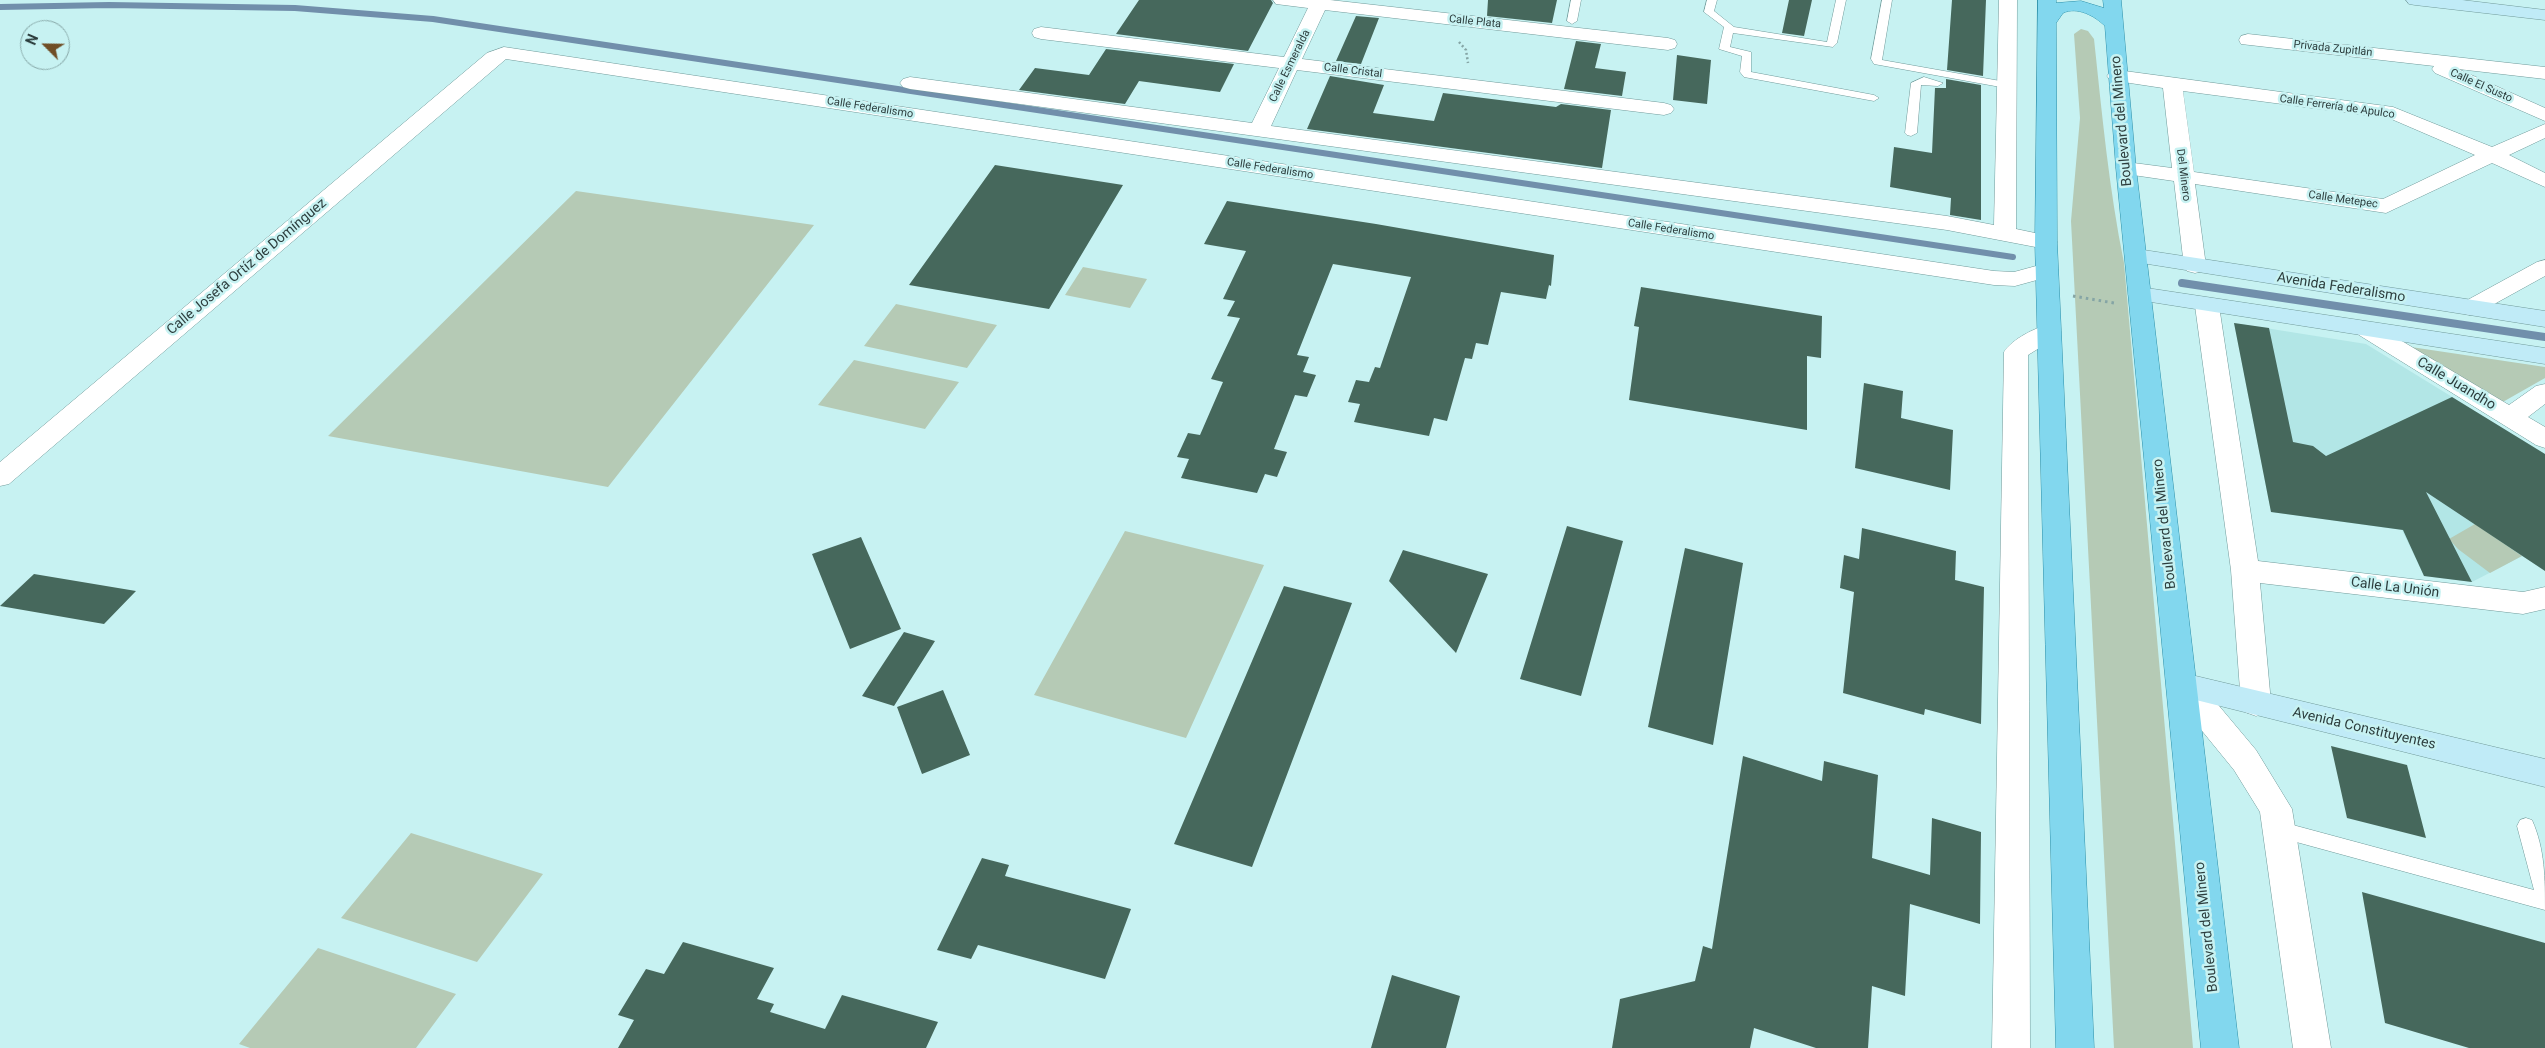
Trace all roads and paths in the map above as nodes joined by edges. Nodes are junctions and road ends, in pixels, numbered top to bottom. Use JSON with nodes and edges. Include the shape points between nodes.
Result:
{"nodes":[{"id":1,"x":1282,"y":0,"type":"edge"},
{"id":2,"x":1576,"y":0,"type":"edge"},
{"id":3,"x":1712,"y":0,"type":"edge"},
{"id":4,"x":1841,"y":0,"type":"edge"},
{"id":5,"x":1887,"y":0,"type":"edge"},
{"id":6,"x":2008,"y":0,"type":"edge"},
{"id":7,"x":2047,"y":0,"type":"edge"},
{"id":8,"x":2112,"y":0,"type":"edge"},
{"id":9,"x":2415,"y":0,"type":"edge"},
{"id":10,"x":1320,"y":2,"type":"edge"},
{"id":11,"x":2490,"y":4,"type":"edge"},
{"id":12,"x":2545,"y":15,"type":"edge"},
{"id":13,"x":1572,"y":21,"type":"dead end"},
{"id":14,"x":2047,"y":24,"type":"junction"},
{"id":15,"x":2114,"y":25,"type":"junction"},
{"id":16,"x":1728,"y":30,"type":"junction"},
{"id":17,"x":1041,"y":34,"type":"dead end"},
{"id":18,"x":2248,"y":40,"type":"dead end"},
{"id":19,"x":1668,"y":44,"type":"dead end"},
{"id":20,"x":494,"y":57,"type":"joint"},
{"id":21,"x":2418,"y":58,"type":"junction"},
{"id":22,"x":1291,"y":64,"type":"junction"},
{"id":23,"x":2545,"y":73,"type":"edge"},
{"id":24,"x":2117,"y":76,"type":"junction"},
{"id":25,"x":910,"y":83,"type":"dead end"},
{"id":26,"x":2172,"y":84,"type":"junction"},
{"id":27,"x":2006,"y":90,"type":"junction"},
{"id":28,"x":1874,"y":98,"type":"dead end"},
{"id":29,"x":1664,"y":109,"type":"dead end"},
{"id":30,"x":2545,"y":115,"type":"edge"},
{"id":31,"x":2545,"y":130,"type":"edge"},
{"id":32,"x":1258,"y":131,"type":"junction"},
{"id":33,"x":1911,"y":133,"type":"dead end"},
{"id":34,"x":2492,"y":155,"type":"junction"},
{"id":35,"x":2126,"y":168,"type":"junction"},
{"id":36,"x":2183,"y":177,"type":"junction"},
{"id":37,"x":2545,"y":181,"type":"edge"},
{"id":38,"x":2005,"y":234,"type":"junction"},
{"id":39,"x":2137,"y":256,"type":"junction"},
{"id":40,"x":2195,"y":266,"type":"junction"},
{"id":41,"x":2545,"y":267,"type":"edge"},
{"id":42,"x":2047,"y":268,"type":"junction"},
{"id":43,"x":2141,"y":301,"type":"junction"},
{"id":44,"x":2207,"y":306,"type":"junction"},
{"id":45,"x":2470,"y":308,"type":"junction"},
{"id":46,"x":2545,"y":319,"type":"edge"},
{"id":47,"x":2367,"y":330,"type":"junction"},
{"id":48,"x":2049,"y":332,"type":"junction"},
{"id":49,"x":2545,"y":356,"type":"edge"},
{"id":50,"x":2545,"y":392,"type":"edge"},
{"id":51,"x":2510,"y":417,"type":"junction"},
{"id":52,"x":2545,"y":439,"type":"edge"},
{"id":53,"x":0,"y":477,"type":"edge"},
{"id":54,"x":2245,"y":570,"type":"junction"},
{"id":55,"x":2545,"y":598,"type":"edge"},
{"id":56,"x":2183,"y":685,"type":"junction"},
{"id":57,"x":2256,"y":703,"type":"junction"},
{"id":58,"x":2545,"y":773,"type":"edge"},
{"id":59,"x":2526,"y":826,"type":"dead end"},
{"id":60,"x":2278,"y":829,"type":"junction"},
{"id":61,"x":2545,"y":895,"type":"edge"},
{"id":62,"x":2545,"y":901,"type":"edge"},
{"id":63,"x":2011,"y":1048,"type":"edge"},
{"id":64,"x":2075,"y":1048,"type":"edge"},
{"id":65,"x":2220,"y":1048,"type":"edge"},
{"id":66,"x":2312,"y":1048,"type":"edge"}],
"edges":[{"from":1,"to":10,"type":"street","name":"Calle Plata"},
{"from":2,"to":13,"type":"lane"},
{"from":3,"to":16,"type":"lane","via":[[1709,12],[1728,24]]},
{"from":4,"to":16,"type":"lane","via":[[1829,45]]},
{"from":5,"to":27,"type":"lane","via":[[1878,62]]},
{"from":6,"to":27,"type":"street"},
{"from":7,"to":14,"type":"main road"},
{"from":8,"to":15,"type":"main road","name":"Boulevard del Minero"},
{"from":9,"to":11,"type":"main road"},
{"from":10,"to":19,"type":"street","name":"Calle Plata"},
{"from":10,"to":22,"type":"street","name":"Calle Esmeralda"},
{"from":11,"to":12,"type":"main road"},
{"from":14,"to":15,"type":"main road","via":[[2058,8],[2066,5],[2098,10]]},
{"from":14,"to":42,"type":"main road"},
{"from":15,"to":24,"type":"main road","name":"Boulevard del Minero"},
{"from":16,"to":28,"type":"lane","via":[[1724,49],[1747,54],[1748,75]]},
{"from":17,"to":22,"type":"street","name":"Calle Cristal"},
{"from":18,"to":21,"type":"street","name":"Privada Zupitlán"},
{"from":20,"to":42,"type":"street","name":"Calle Federalismo","via":[[504,53],[1994,278],[2015,279]]},
{"from":20,"to":53,"type":"street","name":"Calle Josefa Ortíz de Domínguez"},
{"from":21,"to":23,"type":"street","name":"Privada Zupitlán"},
{"from":21,"to":30,"type":"street","name":"Calle El Susto"},
{"from":22,"to":29,"type":"street","name":"Calle Cristal"},
{"from":22,"to":32,"type":"street","name":"Calle Esmeralda"},
{"from":24,"to":26,"type":"street","name":"Calle Ferrería de Apulco"},
{"from":24,"to":35,"type":"main road","name":"Boulevard del Minero"},
{"from":25,"to":32,"type":"street"},
{"from":26,"to":34,"type":"street","name":"Calle Ferrería de Apulco","via":[[2283,106],[2393,113]]},
{"from":26,"to":36,"type":"street","name":"Del Minero"},
{"from":27,"to":33,"type":"lane","via":[[1918,81]]},
{"from":27,"to":38,"type":"street"},
{"from":31,"to":34,"type":"street","name":"Calle Metepec"},
{"from":32,"to":38,"type":"street","via":[[1947,223]]},
{"from":34,"to":36,"type":"street","name":"Calle Metepec","via":[[2386,206]]},
{"from":34,"to":37,"type":"street","name":"Calle Ferrería de Apulco"},
{"from":35,"to":36,"type":"street","name":"Calle Metepec"},
{"from":35,"to":39,"type":"main road","name":"Boulevard del Minero"},
{"from":36,"to":40,"type":"street","name":"Del Minero"},
{"from":38,"to":42,"type":"street"},
{"from":39,"to":40,"type":"main road","name":"Avenida Federalismo"},
{"from":39,"to":43,"type":"main road","name":"Boulevard del Minero"},
{"from":40,"to":45,"type":"main road","name":"Avenida Federalismo"},
{"from":41,"to":45,"type":"street"},
{"from":42,"to":43,"type":"path"},
{"from":42,"to":48,"type":"main road"},
{"from":43,"to":44,"type":"main road"},
{"from":43,"to":56,"type":"main road","name":"Boulevard del Minero"},
{"from":44,"to":47,"type":"main road"},
{"from":44,"to":54,"type":"street"},
{"from":45,"to":46,"type":"main road","name":"Avenida Federalismo"},
{"from":47,"to":49,"type":"main road"},
{"from":47,"to":51,"type":"street","name":"Calle Juandho"},
{"from":48,"to":63,"type":"street","via":[[2016,352]]},
{"from":48,"to":64,"type":"main road"},
{"from":50,"to":51,"type":"street"},
{"from":51,"to":52,"type":"street","name":"Calle Juandho"},
{"from":54,"to":55,"type":"street","name":"Calle La Unión","via":[[2523,602]]},
{"from":54,"to":57,"type":"street"},
{"from":56,"to":57,"type":"main road","name":"Avenida Constituyentes"},
{"from":56,"to":60,"type":"street","via":[[2245,760],[2276,809]]},
{"from":56,"to":65,"type":"main road","name":"Boulevard del Minero"},
{"from":57,"to":58,"type":"main road","name":"Avenida Constituyentes"},
{"from":59,"to":61,"type":"lane"},
{"from":60,"to":62,"type":"lane"},
{"from":60,"to":66,"type":"street"}]}
